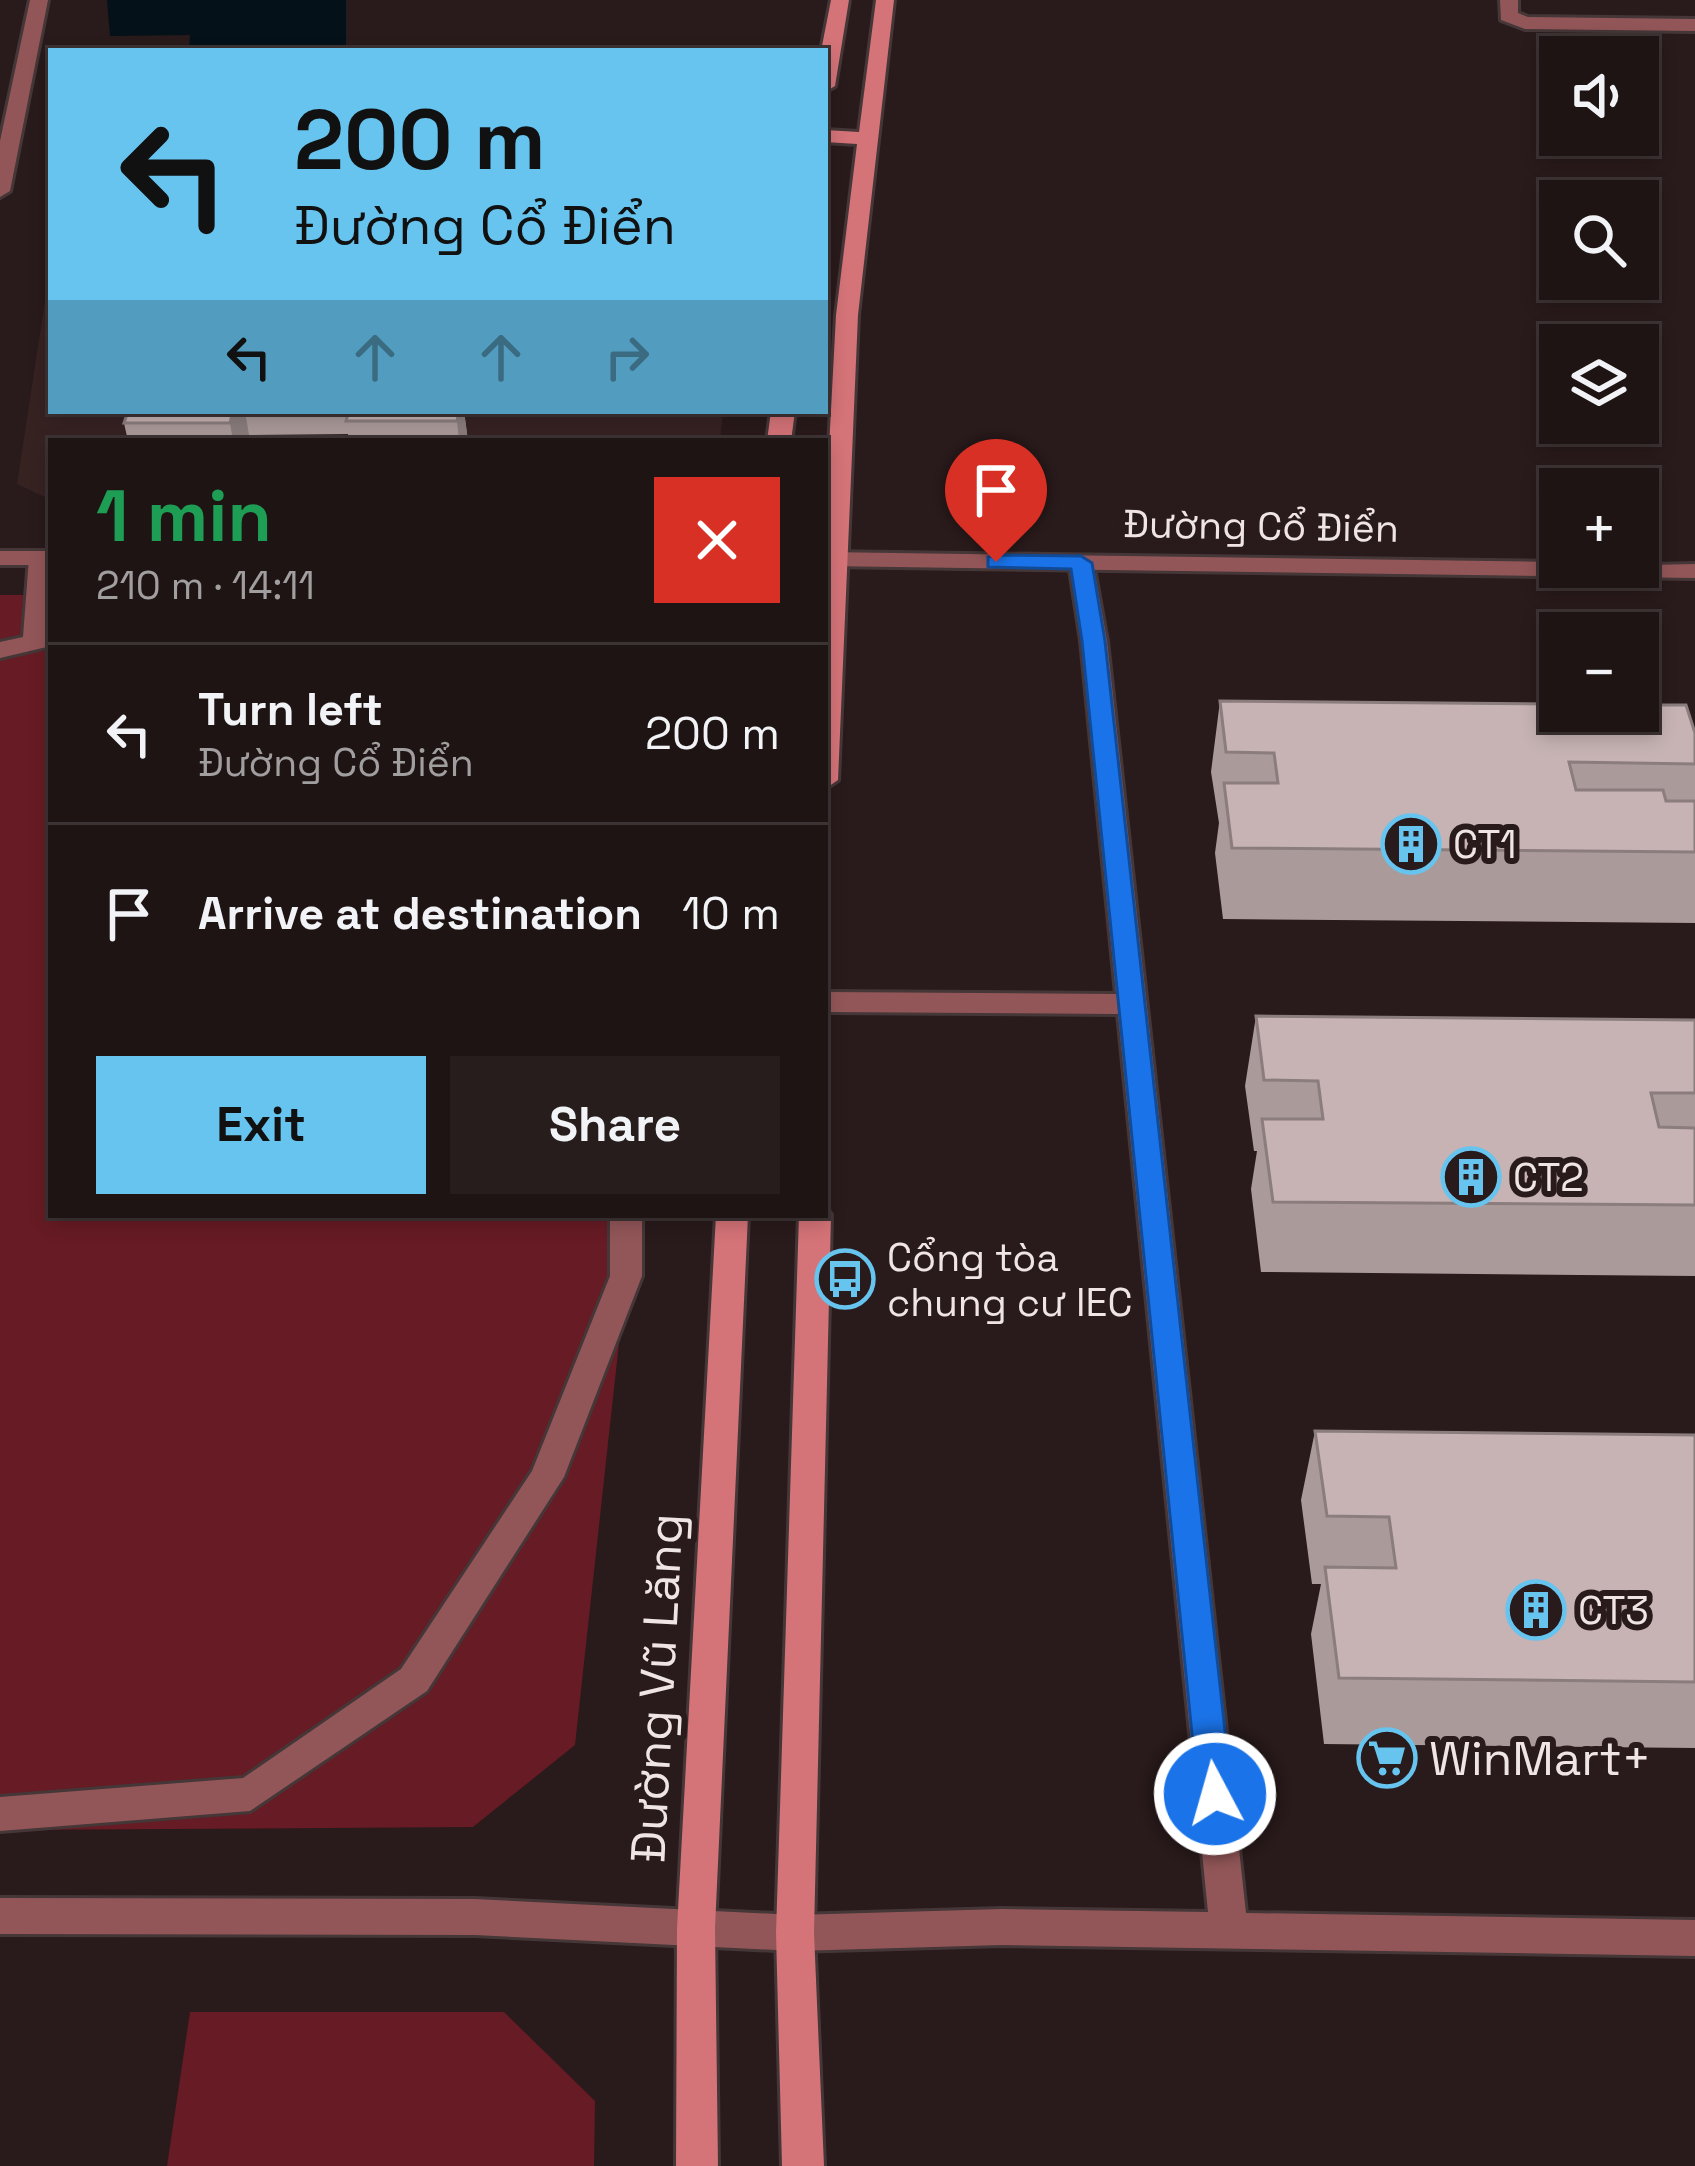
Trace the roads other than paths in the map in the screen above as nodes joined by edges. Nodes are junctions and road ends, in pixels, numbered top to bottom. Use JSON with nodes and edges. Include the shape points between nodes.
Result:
{"nodes":[{"id":1,"x":39,"y":0,"type":"edge"},
{"id":2,"x":840,"y":0,"type":"edge"},
{"id":3,"x":885,"y":0,"type":"edge"},
{"id":4,"x":1508,"y":0,"type":"edge"},
{"id":5,"x":1695,"y":25,"type":"edge"},
{"id":6,"x":828,"y":69,"type":"edge"},
{"id":7,"x":828,"y":136,"type":"edge"},
{"id":8,"x":866,"y":139,"type":"junction"},
{"id":9,"x":0,"y":191,"type":"edge"},
{"id":10,"x":0,"y":558,"type":"edge"},
{"id":11,"x":46,"y":558,"type":"edge"},
{"id":12,"x":829,"y":559,"type":"edge"},
{"id":13,"x":1081,"y":563,"type":"junction"},
{"id":14,"x":1695,"y":571,"type":"edge"},
{"id":15,"x":828,"y":614,"type":"edge"},
{"id":16,"x":43,"y":639,"type":"edge"},
{"id":17,"x":0,"y":650,"type":"edge"},
{"id":18,"x":828,"y":1002,"type":"edge"},
{"id":19,"x":1132,"y":1004,"type":"junction"},
{"id":20,"x":626,"y":1218,"type":"edge"},
{"id":21,"x":732,"y":1218,"type":"edge"},
{"id":22,"x":814,"y":1218,"type":"edge"},
{"id":23,"x":0,"y":1814,"type":"edge"},
{"id":24,"x":0,"y":1916,"type":"edge"},
{"id":25,"x":696,"y":1928,"type":"junction"},
{"id":26,"x":795,"y":1933,"type":"junction"},
{"id":27,"x":1229,"y":1933,"type":"junction"},
{"id":28,"x":1695,"y":1938,"type":"edge"},
{"id":29,"x":697,"y":2166,"type":"edge"},
{"id":30,"x":803,"y":2166,"type":"edge"}],
"edges":[{"from":1,"to":9,"type":"street"},
{"from":2,"to":6,"type":"main road"},
{"from":3,"to":8,"type":"main road"},
{"from":4,"to":5,"type":"street","via":[[1508,16],[1525,23]]},
{"from":7,"to":8,"type":"main road"},
{"from":8,"to":12,"type":"main road"},
{"from":10,"to":11,"type":"street"},
{"from":11,"to":16,"type":"street"},
{"from":12,"to":13,"type":"street","name":"Đường Cổ Điển"},
{"from":12,"to":15,"type":"main road"},
{"from":13,"to":14,"type":"street","name":"Đường Cổ Điển"},
{"from":13,"to":19,"type":"street"},
{"from":16,"to":17,"type":"street"},
{"from":18,"to":19,"type":"street"},
{"from":19,"to":27,"type":"street"},
{"from":20,"to":23,"type":"street","via":[[626,1276],[547,1477],[414,1680],[250,1794]]},
{"from":21,"to":25,"type":"main road","name":"Đường Vũ Lăng"},
{"from":22,"to":26,"type":"main road"},
{"from":24,"to":25,"type":"street","via":[[475,1917]]},
{"from":25,"to":26,"type":"street"},
{"from":25,"to":29,"type":"main road","name":"Đường Vũ Lăng"},
{"from":26,"to":27,"type":"street"},
{"from":26,"to":30,"type":"main road"},
{"from":27,"to":28,"type":"street"}]}
